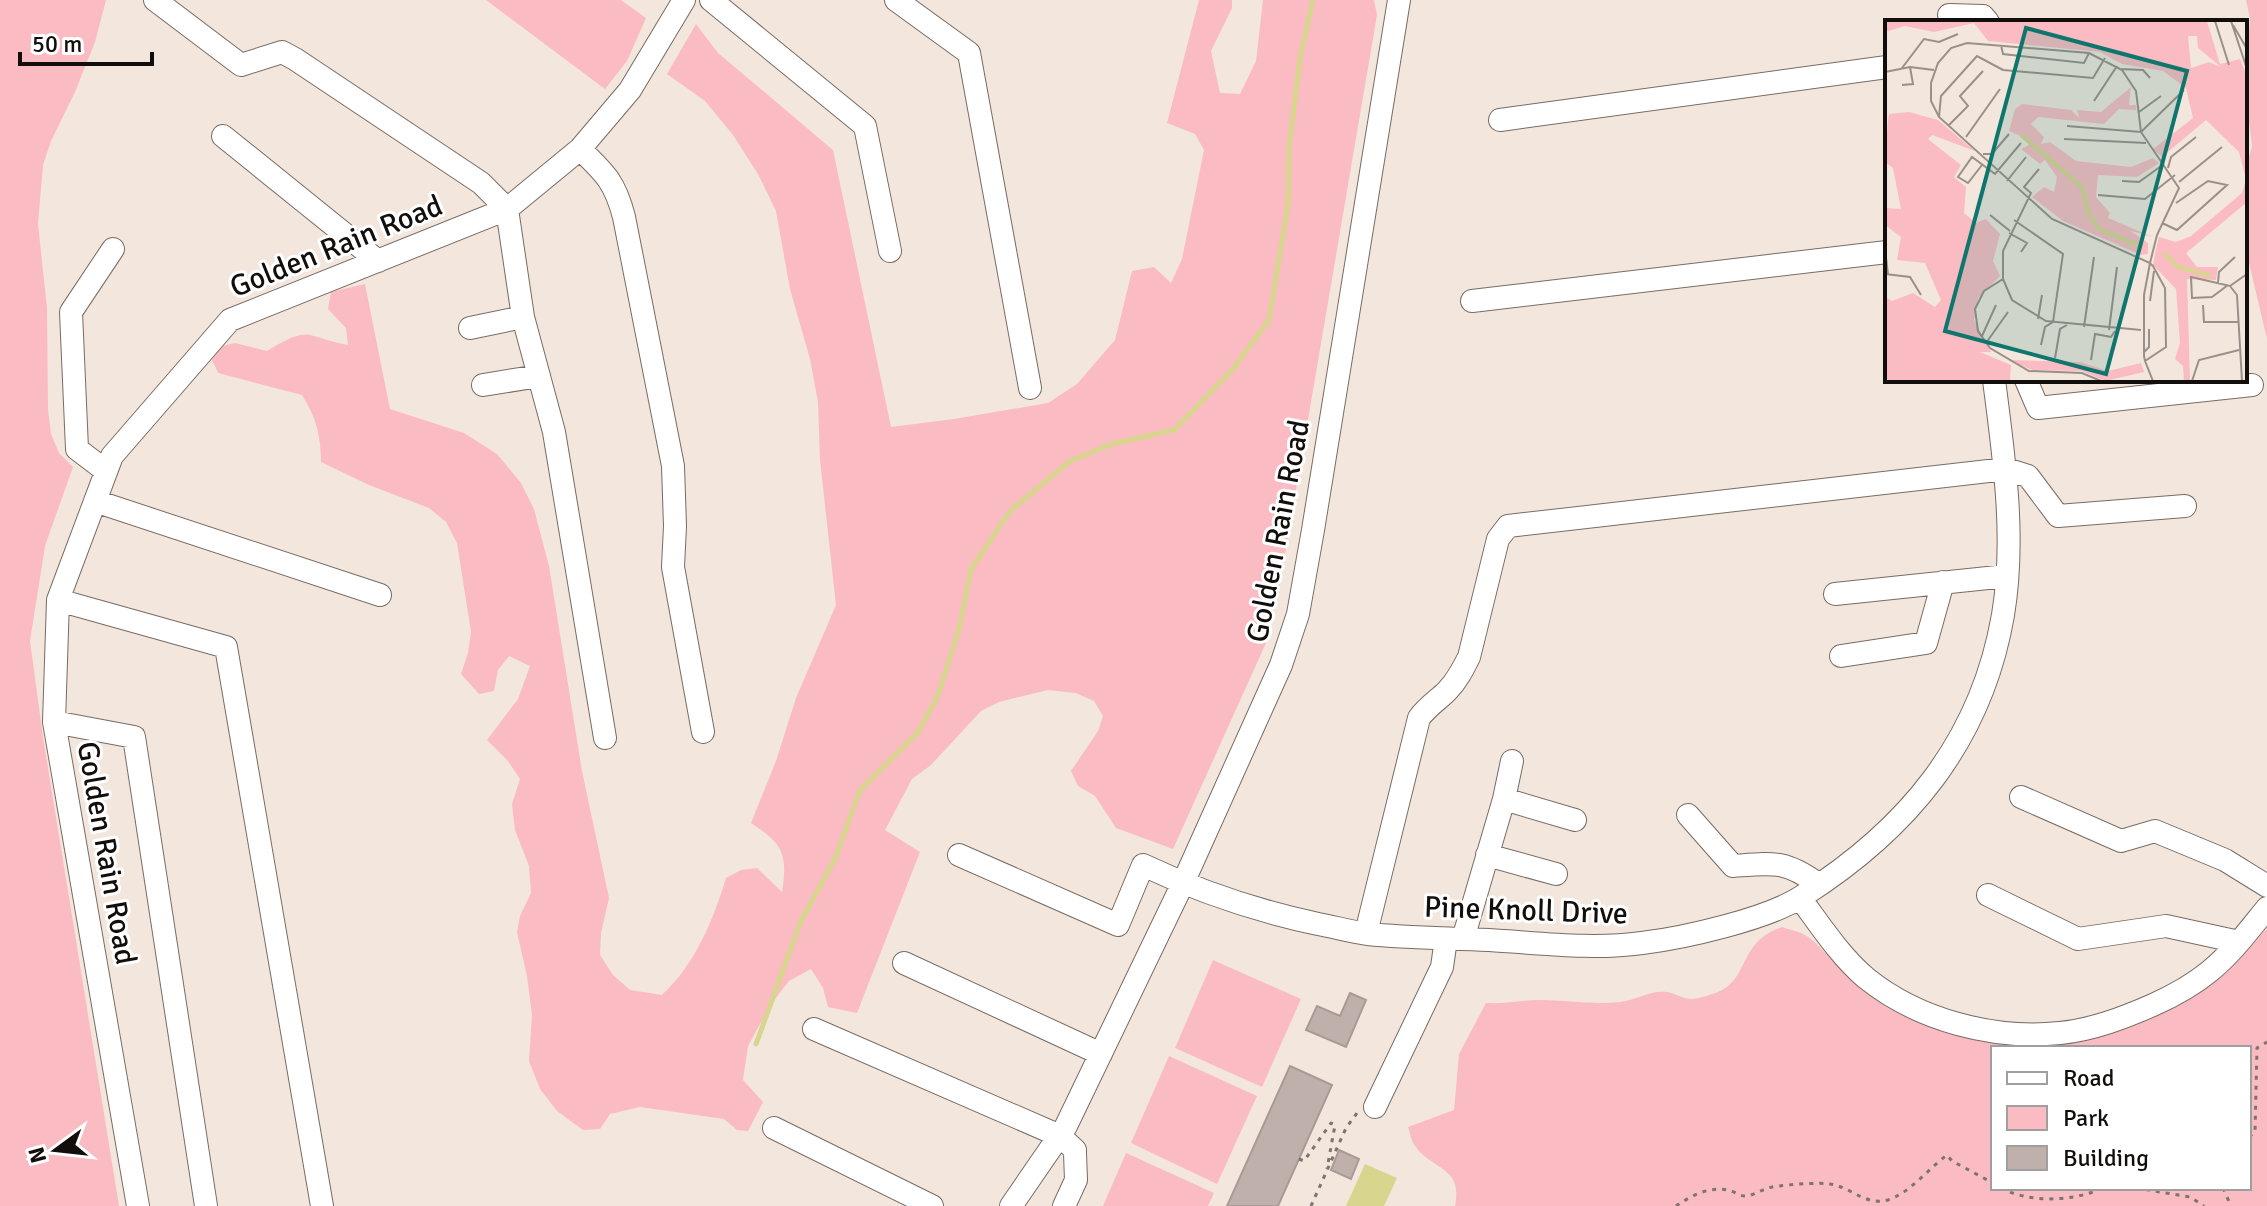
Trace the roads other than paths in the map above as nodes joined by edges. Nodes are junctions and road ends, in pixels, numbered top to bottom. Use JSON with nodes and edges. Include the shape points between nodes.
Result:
{"nodes":[{"id":1,"x":155,"y":0,"type":"edge"},
{"id":2,"x":684,"y":0,"type":"edge"},
{"id":3,"x":711,"y":0,"type":"edge"},
{"id":4,"x":896,"y":0,"type":"edge"},
{"id":5,"x":1399,"y":0,"type":"edge"},
{"id":6,"x":1948,"y":12,"type":"edge"},
{"id":7,"x":1986,"y":20,"type":"edge"},
{"id":8,"x":1885,"y":67,"type":"edge"},
{"id":9,"x":1500,"y":120,"type":"dead end"},
{"id":10,"x":223,"y":136,"type":"dead end"},
{"id":11,"x":580,"y":149,"type":"junction"},
{"id":12,"x":507,"y":209,"type":"junction"},
{"id":13,"x":113,"y":249,"type":"dead end"},
{"id":14,"x":890,"y":251,"type":"dead end"},
{"id":15,"x":1885,"y":252,"type":"edge"},
{"id":16,"x":378,"y":261,"type":"junction"},
{"id":17,"x":1472,"y":301,"type":"dead end"},
{"id":18,"x":523,"y":317,"type":"junction"},
{"id":19,"x":470,"y":328,"type":"dead end"},
{"id":20,"x":539,"y":376,"type":"junction"},
{"id":21,"x":1994,"y":382,"type":"edge"},
{"id":22,"x":2027,"y":382,"type":"edge"},
{"id":23,"x":483,"y":385,"type":"dead end"},
{"id":24,"x":2252,"y":385,"type":"dead end"},
{"id":25,"x":1030,"y":388,"type":"dead end"},
{"id":26,"x":2006,"y":469,"type":"junction"},
{"id":27,"x":106,"y":471,"type":"junction"},
{"id":28,"x":95,"y":501,"type":"junction"},
{"id":29,"x":2185,"y":506,"type":"dead end"},
{"id":30,"x":2007,"y":576,"type":"junction"},
{"id":31,"x":1943,"y":582,"type":"junction"},
{"id":32,"x":1835,"y":594,"type":"dead end"},
{"id":33,"x":380,"y":595,"type":"dead end"},
{"id":34,"x":58,"y":600,"type":"junction"},
{"id":35,"x":1841,"y":656,"type":"dead end"},
{"id":36,"x":54,"y":722,"type":"junction"},
{"id":37,"x":703,"y":732,"type":"dead end"},
{"id":38,"x":605,"y":738,"type":"dead end"},
{"id":39,"x":1512,"y":761,"type":"dead end"},
{"id":40,"x":2021,"y":797,"type":"dead end"},
{"id":41,"x":1504,"y":799,"type":"junction"},
{"id":42,"x":1688,"y":815,"type":"dead end"},
{"id":43,"x":1575,"y":820,"type":"dead end"},
{"id":44,"x":959,"y":855,"type":"dead end"},
{"id":45,"x":1487,"y":855,"type":"junction"},
{"id":46,"x":1556,"y":874,"type":"dead end"},
{"id":47,"x":1183,"y":883,"type":"junction"},
{"id":48,"x":1818,"y":884,"type":"junction"},
{"id":49,"x":2267,"y":886,"type":"edge"},
{"id":50,"x":1988,"y":895,"type":"dead end"},
{"id":51,"x":1800,"y":898,"type":"junction"},
{"id":52,"x":2267,"y":908,"type":"edge"},
{"id":53,"x":1366,"y":933,"type":"junction"},
{"id":54,"x":1455,"y":939,"type":"junction"},
{"id":55,"x":2239,"y":942,"type":"junction"},
{"id":56,"x":904,"y":963,"type":"dead end"},
{"id":57,"x":814,"y":1029,"type":"dead end"},
{"id":58,"x":1101,"y":1054,"type":"junction"},
{"id":59,"x":1375,"y":1107,"type":"road end"},
{"id":60,"x":774,"y":1128,"type":"dead end"},
{"id":61,"x":1060,"y":1136,"type":"junction"},
{"id":62,"x":138,"y":1206,"type":"edge"},
{"id":63,"x":206,"y":1206,"type":"edge"},
{"id":64,"x":322,"y":1206,"type":"edge"},
{"id":65,"x":932,"y":1206,"type":"edge"},
{"id":66,"x":1011,"y":1206,"type":"edge"},
{"id":67,"x":1064,"y":1206,"type":"edge"}],
"edges":[{"from":1,"to":12,"type":"street","via":[[241,65],[282,52],[481,183]]},
{"from":2,"to":11,"type":"street","name":"Golden Rain Road","via":[[630,90]]},
{"from":3,"to":14,"type":"street","via":[[865,126]]},
{"from":4,"to":25,"type":"street","via":[[969,53]]},
{"from":5,"to":47,"type":"street","name":"Golden Rain Road","via":[[1298,614],[1281,665]]},
{"from":6,"to":7,"type":"street"},
{"from":8,"to":9,"type":"street"},
{"from":10,"to":16,"type":"street"},
{"from":11,"to":12,"type":"street","name":"Golden Rain Road"},
{"from":11,"to":37,"type":"street","via":[[617,191],[624,217],[673,466],[673,567]]},
{"from":12,"to":16,"type":"street","name":"Golden Rain Road"},
{"from":12,"to":18,"type":"street"},
{"from":13,"to":27,"type":"street","via":[[71,312],[77,449]]},
{"from":15,"to":17,"type":"street"},
{"from":16,"to":27,"type":"street","name":"Golden Rain Road","via":[[230,320],[112,456]]},
{"from":18,"to":19,"type":"street"},
{"from":18,"to":20,"type":"street"},
{"from":20,"to":23,"type":"street"},
{"from":20,"to":38,"type":"street","via":[[554,432]]},
{"from":21,"to":26,"type":"street","name":"Pine Knoll Drive"},
{"from":22,"to":24,"type":"street","via":[[2038,408]]},
{"from":26,"to":29,"type":"street","via":[[2028,476],[2058,516]]},
{"from":26,"to":30,"type":"street","name":"Pine Knoll Drive"},
{"from":26,"to":53,"type":"street","via":[[1508,526],[1498,539],[1469,657],[1453,684],[1419,718]]},
{"from":27,"to":28,"type":"street","name":"Golden Rain Road"},
{"from":28,"to":33,"type":"street"},
{"from":28,"to":34,"type":"street","name":"Golden Rain Road"},
{"from":30,"to":31,"type":"street"},
{"from":30,"to":48,"type":"street","name":"Pine Knoll Drive","via":[[1994,652],[1958,743],[1925,792],[1887,832]]},
{"from":31,"to":32,"type":"street"},
{"from":31,"to":35,"type":"street","via":[[1926,643]]},
{"from":34,"to":36,"type":"street","name":"Golden Rain Road"},
{"from":34,"to":64,"type":"street","via":[[226,647]]},
{"from":36,"to":62,"type":"street","name":"Golden Rain Road"},
{"from":36,"to":63,"type":"street","via":[[134,737]]},
{"from":39,"to":41,"type":"street"},
{"from":40,"to":49,"type":"street","via":[[2121,841],[2155,831],[2225,860]]},
{"from":41,"to":43,"type":"street"},
{"from":41,"to":45,"type":"street"},
{"from":42,"to":48,"type":"street","via":[[1733,866],[1790,866]]},
{"from":44,"to":47,"type":"street","name":"Pine Knoll Drive","via":[[1118,925],[1143,865]]},
{"from":45,"to":46,"type":"street"},
{"from":45,"to":54,"type":"street"},
{"from":47,"to":53,"type":"street","name":"Pine Knoll Drive","via":[[1264,912]]},
{"from":47,"to":58,"type":"street","name":"Golden Rain Road"},
{"from":48,"to":51,"type":"street","name":"Pine Knoll Drive"},
{"from":50,"to":55,"type":"street","via":[[2078,939],[2166,926]]},
{"from":51,"to":54,"type":"street","name":"Pine Knoll Drive","via":[[1754,917],[1643,943],[1599,947]]},
{"from":51,"to":55,"type":"street","via":[[1847,960],[1882,990],[1953,1022],[2001,1032],[2061,1033],[2120,1020],[2210,972]]},
{"from":52,"to":55,"type":"street"},
{"from":53,"to":54,"type":"street","name":"Pine Knoll Drive"},
{"from":54,"to":59,"type":"street"},
{"from":56,"to":58,"type":"street"},
{"from":57,"to":61,"type":"street"},
{"from":58,"to":61,"type":"street","name":"Golden Rain Road"},
{"from":60,"to":65,"type":"street"},
{"from":61,"to":66,"type":"street","name":"Golden Rain Road"},
{"from":61,"to":67,"type":"street","via":[[1075,1150],[1076,1180]]}]}
